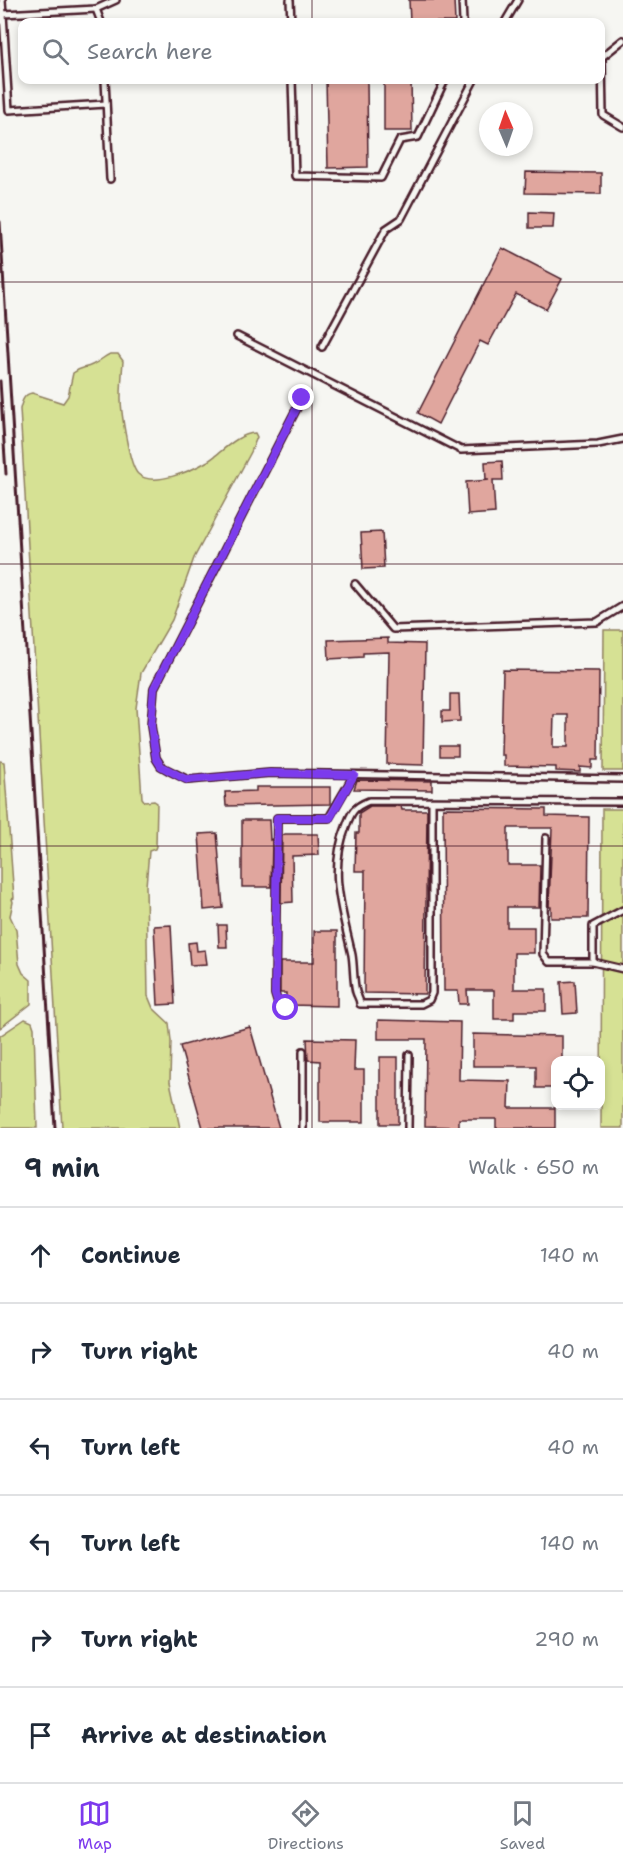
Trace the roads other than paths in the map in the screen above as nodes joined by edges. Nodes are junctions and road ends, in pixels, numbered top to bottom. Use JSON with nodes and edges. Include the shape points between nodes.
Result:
{"nodes":[{"id":1,"x":2,"y":0,"type":"edge"},
{"id":2,"x":116,"y":0,"type":"edge"},
{"id":3,"x":290,"y":0,"type":"edge"},
{"id":4,"x":462,"y":0,"type":"edge"},
{"id":5,"x":518,"y":0,"type":"edge"},
{"id":6,"x":96,"y":9,"type":"junction"},
{"id":7,"x":3,"y":14,"type":"junction"},
{"id":8,"x":99,"y":18,"type":"edge"},
{"id":9,"x":291,"y":18,"type":"edge"},
{"id":10,"x":463,"y":18,"type":"edge"},
{"id":11,"x":507,"y":18,"type":"edge"},
{"id":12,"x":623,"y":40,"type":"edge"},
{"id":13,"x":605,"y":55,"type":"edge"},
{"id":14,"x":105,"y":84,"type":"edge"},
{"id":15,"x":292,"y":84,"type":"edge"},
{"id":16,"x":443,"y":84,"type":"edge"},
{"id":17,"x":472,"y":84,"type":"edge"},
{"id":18,"x":602,"y":84,"type":"edge"},
{"id":19,"x":106,"y":104,"type":"junction"},
{"id":20,"x":623,"y":127,"type":"edge"},
{"id":21,"x":110,"y":179,"type":"dead end"},
{"id":22,"x":237,"y":336,"type":"dead end"},
{"id":23,"x":322,"y":347,"type":"dead end"},
{"id":24,"x":302,"y":398,"type":"dead end"},
{"id":25,"x":623,"y":439,"type":"edge"},
{"id":26,"x":355,"y":584,"type":"dead end"},
{"id":27,"x":623,"y":606,"type":"edge"},
{"id":28,"x":354,"y":775,"type":"junction"},
{"id":29,"x":623,"y":779,"type":"edge"},
{"id":30,"x":432,"y":802,"type":"junction"},
{"id":31,"x":623,"y":802,"type":"edge"},
{"id":32,"x":546,"y":838,"type":"dead end"},
{"id":33,"x":623,"y":910,"type":"edge"},
{"id":34,"x":593,"y":962,"type":"junction"},
{"id":35,"x":623,"y":969,"type":"edge"},
{"id":36,"x":286,"y":1008,"type":"dead end"},
{"id":37,"x":303,"y":1051,"type":"dead end"},
{"id":38,"x":409,"y":1055,"type":"dead end"},
{"id":39,"x":303,"y":1128,"type":"edge"},
{"id":40,"x":408,"y":1128,"type":"edge"}],
"edges":[{"from":1,"to":7,"type":"lane"},
{"from":2,"to":6,"type":"lane"},
{"from":3,"to":9,"type":"lane"},
{"from":4,"to":10,"type":"lane"},
{"from":5,"to":11,"type":"lane"},
{"from":6,"to":7,"type":"lane"},
{"from":6,"to":8,"type":"lane"},
{"from":7,"to":19,"type":"lane","via":[[9,110]]},
{"from":12,"to":13,"type":"lane"},
{"from":14,"to":19,"type":"lane"},
{"from":15,"to":16,"type":"lane","via":[[295,176],[381,178],[400,140],[418,137]]},
{"from":17,"to":23,"type":"lane","via":[[402,219],[386,229]]},
{"from":18,"to":20,"type":"lane","via":[[603,115]]},
{"from":19,"to":21,"type":"lane"},
{"from":22,"to":25,"type":"lane","via":[[462,450],[598,444]]},
{"from":24,"to":28,"type":"lane","via":[[154,688],[152,743],[161,766],[188,780],[270,773]]},
{"from":26,"to":27,"type":"lane","via":[[393,629],[597,622]]},
{"from":28,"to":29,"type":"lane"},
{"from":28,"to":36,"type":"lane","via":[[330,818],[277,818],[275,994],[279,1007]]},
{"from":30,"to":30,"type":"lane","via":[[432,993],[421,1004],[360,1004],[337,891],[339,845],[357,806],[369,801]]},
{"from":30,"to":31,"type":"lane"},
{"from":32,"to":34,"type":"lane","via":[[543,954],[549,962]]},
{"from":33,"to":34,"type":"lane","via":[[593,926]]},
{"from":34,"to":35,"type":"lane"},
{"from":37,"to":39,"type":"lane"},
{"from":38,"to":40,"type":"lane"}]}
